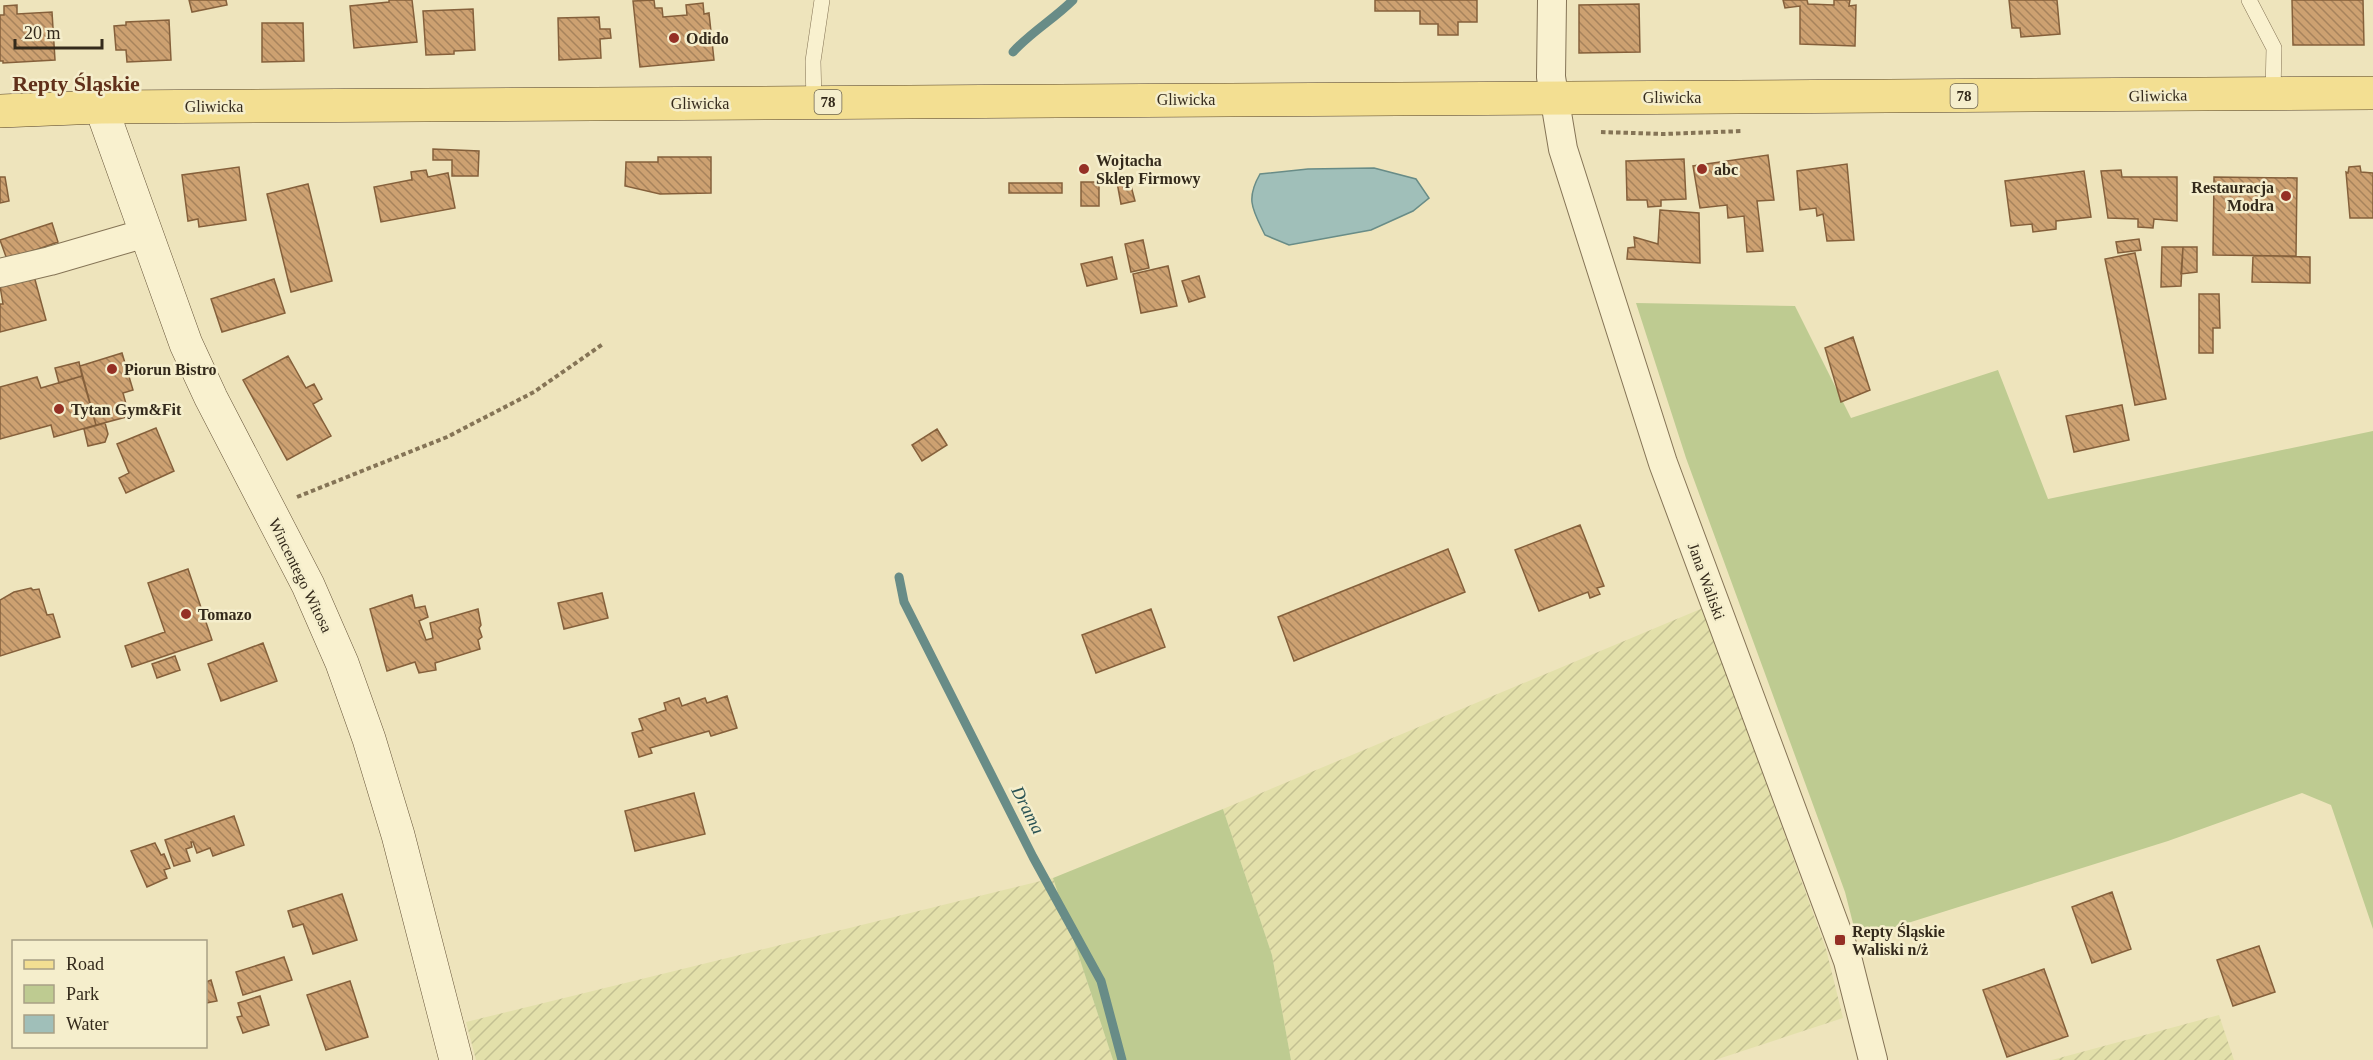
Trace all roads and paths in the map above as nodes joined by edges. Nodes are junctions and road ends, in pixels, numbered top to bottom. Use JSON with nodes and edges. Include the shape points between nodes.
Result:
{"nodes":[{"id":1,"x":822,"y":0,"type":"edge"},
{"id":2,"x":1552,"y":0,"type":"edge"},
{"id":3,"x":2249,"y":0,"type":"edge"},
{"id":4,"x":2273,"y":93,"type":"junction"},
{"id":5,"x":2373,"y":93,"type":"edge"},
{"id":6,"x":1554,"y":98,"type":"junction"},
{"id":7,"x":814,"y":102,"type":"junction"},
{"id":8,"x":101,"y":107,"type":"junction"},
{"id":9,"x":0,"y":111,"type":"edge"},
{"id":10,"x":1752,"y":130,"type":"dead end"},
{"id":11,"x":1601,"y":132,"type":"dead end"},
{"id":12,"x":146,"y":233,"type":"junction"},
{"id":13,"x":0,"y":273,"type":"edge"},
{"id":14,"x":603,"y":344,"type":"dead end"},
{"id":15,"x":268,"y":508,"type":"junction"},
{"id":16,"x":456,"y":1060,"type":"edge"},
{"id":17,"x":1873,"y":1060,"type":"edge"}],
"edges":[{"from":1,"to":7,"type":"lane","via":[[813,61]]},
{"from":2,"to":6,"type":"street","name":"Jana Waliski"},
{"from":3,"to":4,"type":"lane","via":[[2274,48]]},
{"from":4,"to":5,"type":"main road","name":"Gliwicka","number":"78"},
{"from":4,"to":6,"type":"main road","name":"Gliwicka","number":"78"},
{"from":6,"to":7,"type":"main road","name":"Gliwicka","number":"78"},
{"from":6,"to":17,"type":"street","name":"Jana Waliski","via":[[1563,148],[1663,463],[1848,961]]},
{"from":7,"to":8,"type":"main road","name":"Gliwicka","number":"78"},
{"from":8,"to":9,"type":"main road","name":"Gliwicka","number":"78"},
{"from":8,"to":12,"type":"street","name":"Wincentego Witosa"},
{"from":10,"to":11,"type":"path"},
{"from":12,"to":13,"type":"street"},
{"from":12,"to":15,"type":"street","name":"Wincentego Witosa","via":[[186,344]]},
{"from":14,"to":15,"type":"path","via":[[534,392],[447,437]]},
{"from":15,"to":16,"type":"street","name":"Wincentego Witosa","via":[[308,585],[369,739]]}]}
